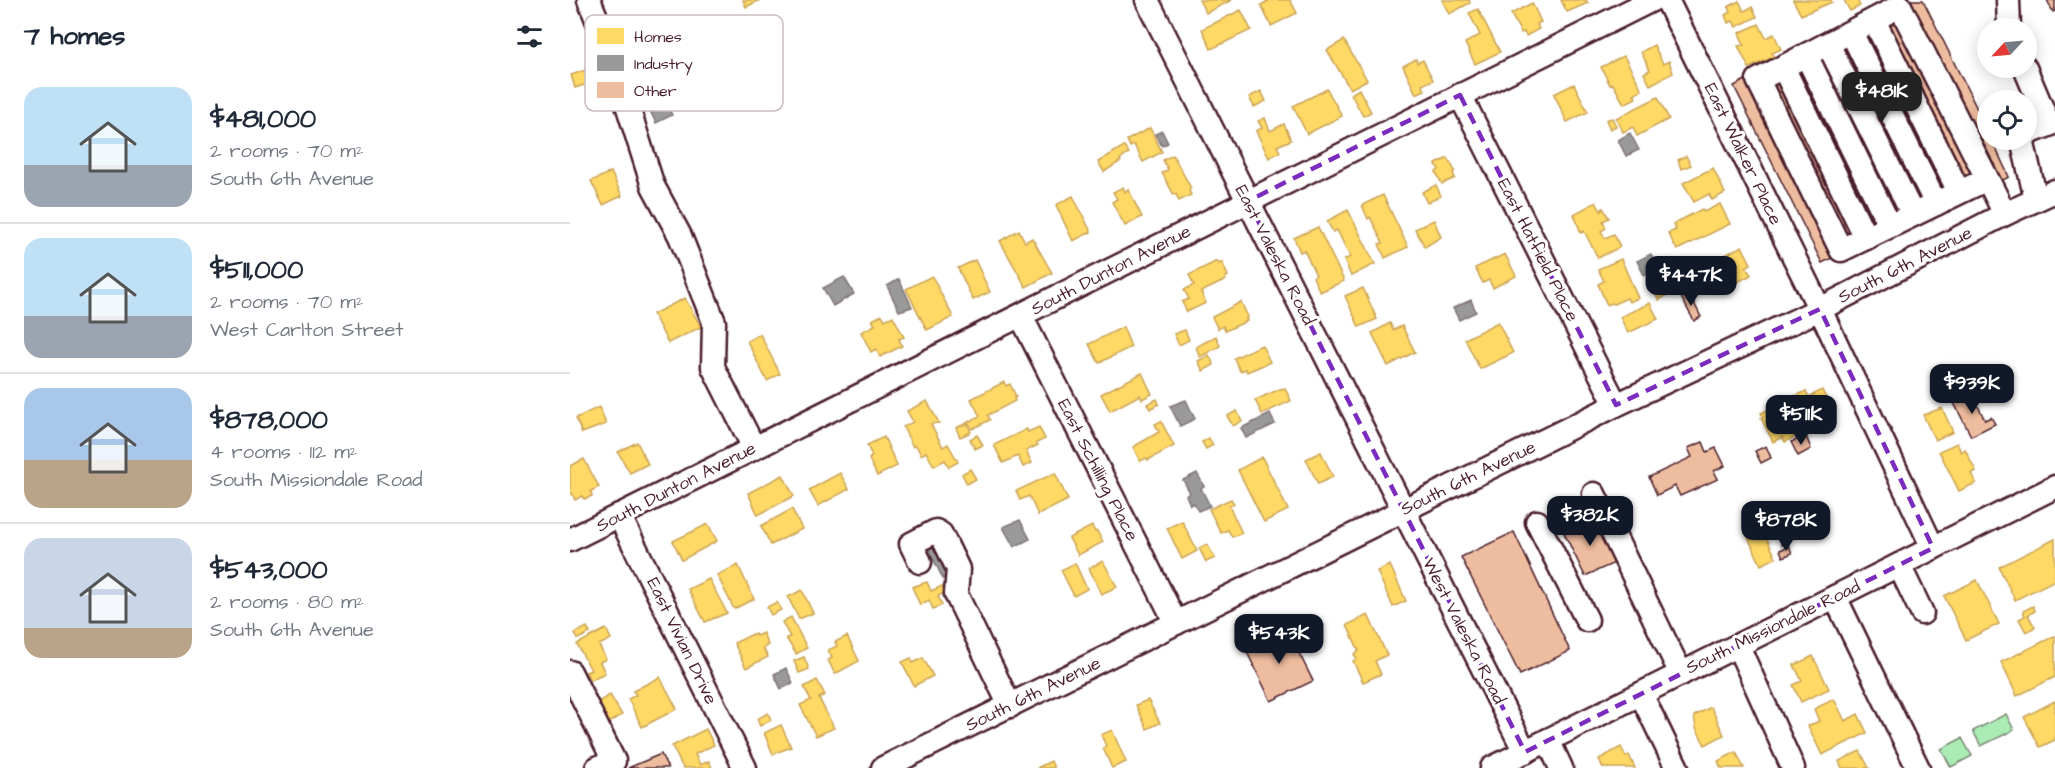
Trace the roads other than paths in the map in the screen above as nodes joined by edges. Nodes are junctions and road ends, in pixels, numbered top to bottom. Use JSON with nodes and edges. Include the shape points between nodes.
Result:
{"nodes":[{"id":1,"x":589,"y":0,"type":"edge"},
{"id":2,"x":1147,"y":0,"type":"edge"},
{"id":3,"x":1652,"y":0,"type":"edge"},
{"id":4,"x":1667,"y":0,"type":"edge"},
{"id":5,"x":2008,"y":0,"type":"edge"},
{"id":6,"x":595,"y":15,"type":"edge"},
{"id":7,"x":2009,"y":18,"type":"edge"},
{"id":8,"x":1874,"y":20,"type":"junction"},
{"id":9,"x":1851,"y":32,"type":"junction"},
{"id":10,"x":1828,"y":44,"type":"junction"},
{"id":11,"x":1806,"y":55,"type":"junction"},
{"id":12,"x":2030,"y":78,"type":"edge"},
{"id":13,"x":1460,"y":96,"type":"junction"},
{"id":14,"x":629,"y":111,"type":"edge"},
{"id":15,"x":2052,"y":124,"type":"edge"},
{"id":16,"x":2037,"y":130,"type":"edge"},
{"id":17,"x":2026,"y":150,"type":"edge"},
{"id":18,"x":1987,"y":179,"type":"junction"},
{"id":19,"x":1959,"y":192,"type":"junction"},
{"id":20,"x":2046,"y":195,"type":"edge"},
{"id":21,"x":1248,"y":201,"type":"junction"},
{"id":22,"x":1936,"y":204,"type":"junction"},
{"id":23,"x":2005,"y":214,"type":"junction"},
{"id":24,"x":1913,"y":215,"type":"junction"},
{"id":25,"x":1890,"y":226,"type":"junction"},
{"id":26,"x":1820,"y":309,"type":"junction"},
{"id":27,"x":1021,"y":316,"type":"junction"},
{"id":28,"x":1616,"y":405,"type":"junction"},
{"id":29,"x":754,"y":448,"type":"junction"},
{"id":30,"x":2055,"y":487,"type":"edge"},
{"id":31,"x":1594,"y":494,"type":"dead end"},
{"id":32,"x":1403,"y":510,"type":"junction"},
{"id":33,"x":619,"y":515,"type":"junction"},
{"id":34,"x":1537,"y":522,"type":"dead end"},
{"id":35,"x":570,"y":540,"type":"edge"},
{"id":36,"x":1934,"y":548,"type":"junction"},
{"id":37,"x":920,"y":562,"type":"dead end"},
{"id":38,"x":1899,"y":565,"type":"junction"},
{"id":39,"x":1835,"y":597,"type":"junction"},
{"id":40,"x":1922,"y":613,"type":"dead end"},
{"id":41,"x":1587,"y":620,"type":"dead end"},
{"id":42,"x":1176,"y":623,"type":"junction"},
{"id":43,"x":1737,"y":646,"type":"junction"},
{"id":44,"x":570,"y":672,"type":"edge"},
{"id":45,"x":1681,"y":674,"type":"junction"},
{"id":46,"x":1641,"y":694,"type":"junction"},
{"id":47,"x":1010,"y":706,"type":"junction"},
{"id":48,"x":1548,"y":740,"type":"junction"},
{"id":49,"x":1525,"y":752,"type":"junction"},
{"id":50,"x":597,"y":768,"type":"edge"},
{"id":51,"x":745,"y":768,"type":"edge"},
{"id":52,"x":883,"y":768,"type":"edge"},
{"id":53,"x":1492,"y":768,"type":"edge"},
{"id":54,"x":1561,"y":768,"type":"edge"},
{"id":55,"x":1677,"y":768,"type":"edge"},
{"id":56,"x":1793,"y":768,"type":"edge"},
{"id":57,"x":1918,"y":768,"type":"edge"}],
"edges":[{"from":1,"to":6,"type":"street"},
{"from":2,"to":21,"type":"street","name":"East Valeska Road"},
{"from":3,"to":13,"type":"street","name":"South Dunton Avenue"},
{"from":4,"to":26,"type":"street","name":"East Walker Place"},
{"from":5,"to":7,"type":"street"},
{"from":8,"to":9,"type":"street"},
{"from":8,"to":18,"type":"street","via":[[1900,6]]},
{"from":8,"to":19,"type":"street"},
{"from":9,"to":10,"type":"street"},
{"from":9,"to":22,"type":"street"},
{"from":10,"to":11,"type":"street"},
{"from":10,"to":24,"type":"street"},
{"from":11,"to":25,"type":"street"},
{"from":11,"to":25,"type":"street","via":[[1758,80],[1841,250]]},
{"from":12,"to":15,"type":"street"},
{"from":13,"to":21,"type":"street","name":"South Dunton Avenue"},
{"from":13,"to":28,"type":"street","name":"East Hatfield Place"},
{"from":14,"to":29,"type":"street","via":[[653,186],[680,236],[714,322],[713,367]]},
{"from":15,"to":16,"type":"street"},
{"from":17,"to":20,"type":"street"},
{"from":18,"to":19,"type":"street"},
{"from":18,"to":23,"type":"street"},
{"from":19,"to":22,"type":"street"},
{"from":20,"to":23,"type":"street","name":"South 6th Avenue"},
{"from":21,"to":27,"type":"street","name":"South Dunton Avenue"},
{"from":21,"to":32,"type":"street","name":"East Valeska Road"},
{"from":22,"to":24,"type":"street"},
{"from":23,"to":26,"type":"street","name":"South 6th Avenue"},
{"from":24,"to":25,"type":"street"},
{"from":26,"to":28,"type":"street","name":"South 6th Avenue"},
{"from":26,"to":36,"type":"street","name":"East Walker Place"},
{"from":27,"to":29,"type":"street","name":"South Dunton Avenue"},
{"from":27,"to":42,"type":"street","name":"East Schilling Place"},
{"from":28,"to":32,"type":"street","name":"South 6th Avenue"},
{"from":29,"to":33,"type":"street","name":"South Dunton Avenue"},
{"from":30,"to":36,"type":"street","name":"South Missiondale Road"},
{"from":31,"to":45,"type":"street"},
{"from":32,"to":42,"type":"street","name":"South 6th Avenue"},
{"from":32,"to":49,"type":"street","name":"West Valeska Road"},
{"from":33,"to":35,"type":"street","name":"South Dunton Avenue"},
{"from":33,"to":51,"type":"street","name":"East Vivian Drive"},
{"from":34,"to":41,"type":"street"},
{"from":36,"to":38,"type":"street","name":"South Missiondale Road"},
{"from":37,"to":47,"type":"street","via":[[911,544],[936,531],[941,534],[958,568],[956,594]]},
{"from":38,"to":39,"type":"street","name":"South Missiondale Road"},
{"from":38,"to":40,"type":"street"},
{"from":39,"to":43,"type":"street","name":"South Missiondale Road"},
{"from":39,"to":57,"type":"street"},
{"from":42,"to":47,"type":"street","name":"South 6th Avenue"},
{"from":43,"to":45,"type":"street","name":"South Missiondale Road"},
{"from":43,"to":56,"type":"street"},
{"from":44,"to":50,"type":"street","via":[[614,761]]},
{"from":45,"to":46,"type":"street","name":"South Missiondale Road"},
{"from":46,"to":48,"type":"street","name":"South Missiondale Road"},
{"from":46,"to":55,"type":"street"},
{"from":47,"to":52,"type":"street","name":"South 6th Avenue"},
{"from":48,"to":49,"type":"street","name":"South Missiondale Road"},
{"from":48,"to":54,"type":"street"},
{"from":49,"to":53,"type":"street","name":"South Missiondale Road"}]}
